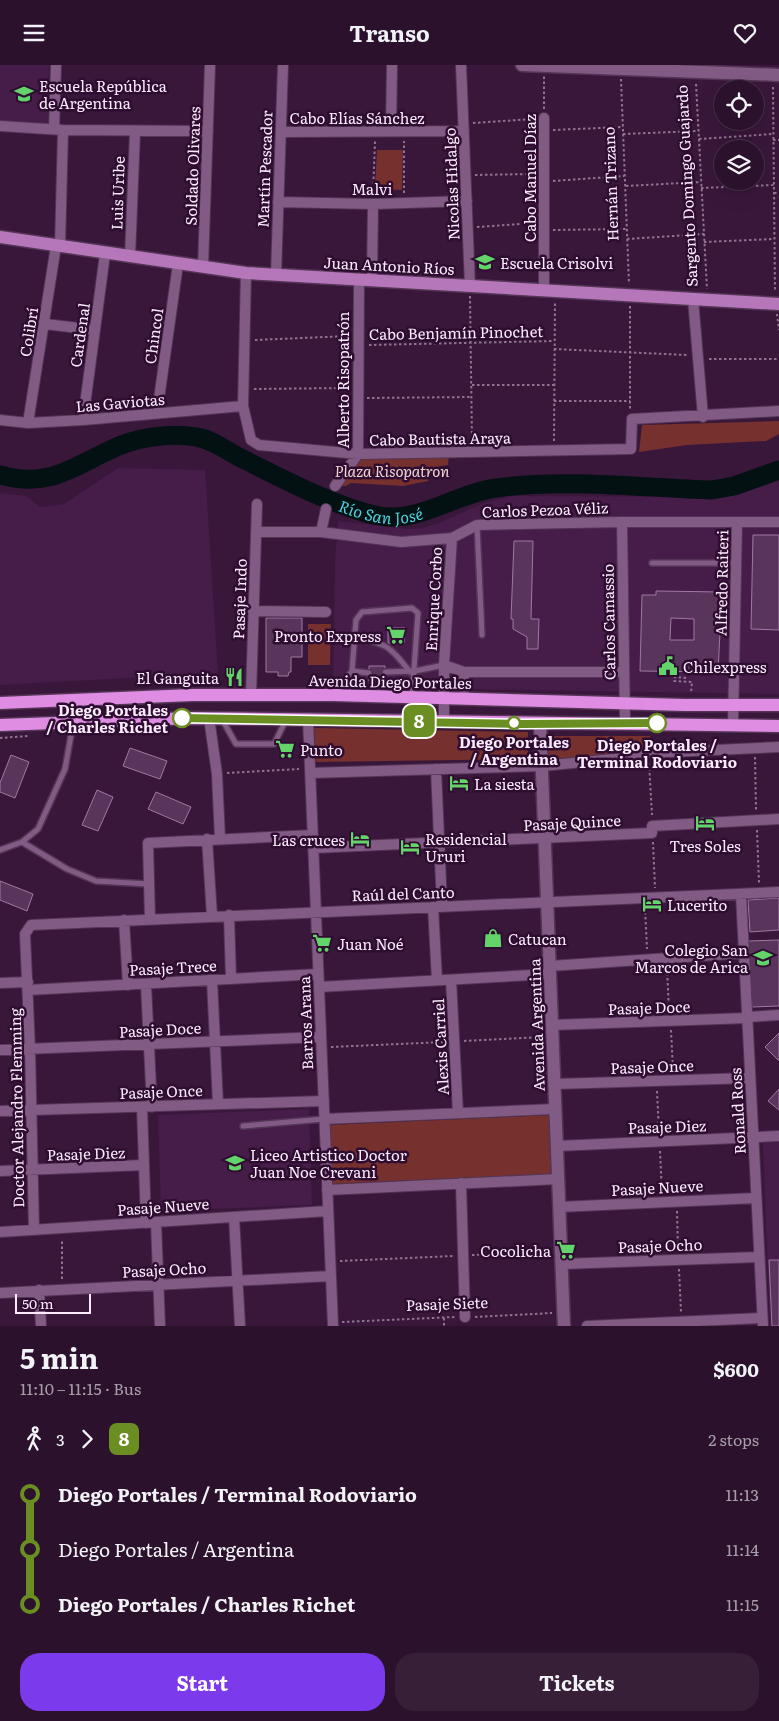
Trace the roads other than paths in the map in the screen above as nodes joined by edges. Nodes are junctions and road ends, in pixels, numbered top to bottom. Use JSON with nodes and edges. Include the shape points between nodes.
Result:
{"nodes":[{"id":1,"x":56,"y":65,"type":"edge"},
{"id":2,"x":210,"y":65,"type":"edge"},
{"id":3,"x":283,"y":65,"type":"edge"},
{"id":4,"x":392,"y":65,"type":"edge"},
{"id":5,"x":461,"y":65,"type":"edge"},
{"id":6,"x":522,"y":65,"type":"edge"},
{"id":7,"x":544,"y":66,"type":"edge"},
{"id":8,"x":585,"y":66,"type":"edge"},
{"id":9,"x":776,"y":75,"type":"edge"},
{"id":10,"x":544,"y":118,"type":"road end"},
{"id":11,"x":0,"y":126,"type":"edge"},
{"id":12,"x":464,"y":127,"type":"junction"},
{"id":13,"x":58,"y":129,"type":"junction"},
{"id":14,"x":208,"y":131,"type":"junction"},
{"id":15,"x":391,"y":131,"type":"junction"},
{"id":16,"x":135,"y":132,"type":"junction"},
{"id":17,"x":281,"y":132,"type":"junction"},
{"id":18,"x":466,"y":201,"type":"junction"},
{"id":19,"x":278,"y":202,"type":"junction"},
{"id":20,"x":373,"y":204,"type":"junction"},
{"id":21,"x":0,"y":237,"type":"edge"},
{"id":22,"x":58,"y":246,"type":"junction"},
{"id":23,"x":105,"y":254,"type":"junction"},
{"id":24,"x":130,"y":257,"type":"junction"},
{"id":25,"x":178,"y":263,"type":"junction"},
{"id":26,"x":203,"y":267,"type":"junction"},
{"id":27,"x":246,"y":273,"type":"junction"},
{"id":28,"x":276,"y":275,"type":"junction"},
{"id":29,"x":365,"y":280,"type":"junction"},
{"id":30,"x":470,"y":286,"type":"junction"},
{"id":31,"x":549,"y":291,"type":"junction"},
{"id":32,"x":693,"y":299,"type":"junction"},
{"id":33,"x":777,"y":303,"type":"edge"},
{"id":34,"x":44,"y":324,"type":"junction"},
{"id":35,"x":95,"y":330,"type":"junction"},
{"id":36,"x":243,"y":406,"type":"junction"},
{"id":37,"x":779,"y":411,"type":"edge"},
{"id":38,"x":157,"y":413,"type":"junction"},
{"id":39,"x":703,"y":417,"type":"junction"},
{"id":40,"x":0,"y":420,"type":"edge"},
{"id":41,"x":83,"y":420,"type":"junction"},
{"id":42,"x":28,"y":423,"type":"junction"},
{"id":43,"x":358,"y":454,"type":"junction"},
{"id":44,"x":335,"y":486,"type":"dead end"},
{"id":45,"x":257,"y":503,"type":"dead end"},
{"id":46,"x":326,"y":509,"type":"dead end"},
{"id":47,"x":622,"y":522,"type":"junction"},
{"id":48,"x":737,"y":522,"type":"junction"},
{"id":49,"x":779,"y":523,"type":"edge"},
{"id":50,"x":477,"y":525,"type":"junction"},
{"id":51,"x":256,"y":532,"type":"junction"},
{"id":52,"x":321,"y":532,"type":"junction"},
{"id":53,"x":452,"y":538,"type":"junction"},
{"id":54,"x":652,"y":563,"type":"dead end"},
{"id":55,"x":736,"y":563,"type":"junction"},
{"id":56,"x":253,"y":611,"type":"junction"},
{"id":57,"x":326,"y":612,"type":"dead end"},
{"id":58,"x":482,"y":635,"type":"dead end"},
{"id":59,"x":354,"y":637,"type":"junction"},
{"id":60,"x":444,"y":665,"type":"junction"},
{"id":61,"x":352,"y":671,"type":"junction"},
{"id":62,"x":385,"y":672,"type":"dead end"},
{"id":63,"x":412,"y":672,"type":"junction"},
{"id":64,"x":464,"y":672,"type":"junction"},
{"id":65,"x":623,"y":672,"type":"junction"},
{"id":66,"x":369,"y":673,"type":"dead end"},
{"id":67,"x":192,"y":695,"type":"junction"},
{"id":68,"x":251,"y":695,"type":"junction"},
{"id":69,"x":333,"y":695,"type":"junction"},
{"id":70,"x":412,"y":697,"type":"junction"},
{"id":71,"x":444,"y":699,"type":"junction"},
{"id":72,"x":464,"y":699,"type":"junction"},
{"id":73,"x":0,"y":703,"type":"edge"},
{"id":74,"x":624,"y":704,"type":"junction"},
{"id":75,"x":734,"y":704,"type":"junction"},
{"id":76,"x":779,"y":705,"type":"edge"},
{"id":77,"x":192,"y":718,"type":"junction"},
{"id":78,"x":215,"y":718,"type":"junction"},
{"id":79,"x":286,"y":719,"type":"junction"},
{"id":80,"x":308,"y":719,"type":"junction"},
{"id":81,"x":74,"y":721,"type":"junction"},
{"id":82,"x":397,"y":721,"type":"junction"},
{"id":83,"x":444,"y":722,"type":"junction"},
{"id":84,"x":540,"y":723,"type":"junction"},
{"id":85,"x":625,"y":723,"type":"junction"},
{"id":86,"x":0,"y":725,"type":"edge"},
{"id":87,"x":733,"y":725,"type":"junction"},
{"id":88,"x":779,"y":726,"type":"edge"},
{"id":89,"x":779,"y":747,"type":"edge"},
{"id":90,"x":542,"y":766,"type":"junction"},
{"id":91,"x":436,"y":769,"type":"junction"},
{"id":92,"x":310,"y":771,"type":"junction"},
{"id":93,"x":779,"y":819,"type":"edge"},
{"id":94,"x":313,"y":835,"type":"junction"},
{"id":95,"x":545,"y":838,"type":"junction"},
{"id":96,"x":206,"y":839,"type":"junction"},
{"id":97,"x":220,"y":839,"type":"junction"},
{"id":98,"x":22,"y":842,"type":"junction"},
{"id":99,"x":439,"y":842,"type":"junction"},
{"id":100,"x":313,"y":848,"type":"junction"},
{"id":101,"x":0,"y":850,"type":"edge"},
{"id":102,"x":149,"y":884,"type":"junction"},
{"id":103,"x":779,"y":892,"type":"edge"},
{"id":104,"x":741,"y":894,"type":"junction"},
{"id":105,"x":547,"y":902,"type":"junction"},
{"id":106,"x":438,"y":906,"type":"junction"},
{"id":107,"x":316,"y":912,"type":"junction"},
{"id":108,"x":230,"y":915,"type":"junction"},
{"id":109,"x":212,"y":916,"type":"junction"},
{"id":110,"x":150,"y":919,"type":"junction"},
{"id":111,"x":124,"y":920,"type":"junction"},
{"id":112,"x":28,"y":927,"type":"joint"},
{"id":113,"x":744,"y":953,"type":"junction"},
{"id":114,"x":550,"y":970,"type":"junction"},
{"id":115,"x":318,"y":974,"type":"junction"},
{"id":116,"x":231,"y":979,"type":"junction"},
{"id":117,"x":451,"y":979,"type":"junction"},
{"id":118,"x":212,"y":980,"type":"junction"},
{"id":119,"x":437,"y":980,"type":"junction"},
{"id":120,"x":0,"y":983,"type":"edge"},
{"id":121,"x":128,"y":985,"type":"junction"},
{"id":122,"x":146,"y":985,"type":"junction"},
{"id":123,"x":28,"y":986,"type":"junction"},
{"id":124,"x":319,"y":987,"type":"junction"},
{"id":125,"x":779,"y":1015,"type":"edge"},
{"id":126,"x":747,"y":1017,"type":"junction"},
{"id":127,"x":552,"y":1031,"type":"junction"},
{"id":128,"x":215,"y":1041,"type":"junction"},
{"id":129,"x":321,"y":1042,"type":"junction"},
{"id":130,"x":149,"y":1044,"type":"junction"},
{"id":131,"x":30,"y":1049,"type":"junction"},
{"id":132,"x":0,"y":1050,"type":"edge"},
{"id":133,"x":750,"y":1078,"type":"junction"},
{"id":134,"x":554,"y":1085,"type":"junction"},
{"id":135,"x":324,"y":1101,"type":"junction"},
{"id":136,"x":218,"y":1103,"type":"junction"},
{"id":137,"x":147,"y":1107,"type":"junction"},
{"id":138,"x":555,"y":1109,"type":"junction"},
{"id":139,"x":31,"y":1110,"type":"junction"},
{"id":140,"x":0,"y":1111,"type":"edge"},
{"id":141,"x":458,"y":1113,"type":"junction"},
{"id":142,"x":324,"y":1119,"type":"junction"},
{"id":143,"x":243,"y":1126,"type":"dead end"},
{"id":144,"x":779,"y":1136,"type":"edge"},
{"id":145,"x":753,"y":1137,"type":"junction"},
{"id":146,"x":557,"y":1145,"type":"junction"},
{"id":147,"x":144,"y":1165,"type":"junction"},
{"id":148,"x":33,"y":1170,"type":"junction"},
{"id":149,"x":0,"y":1171,"type":"edge"},
{"id":150,"x":558,"y":1179,"type":"junction"},
{"id":151,"x":461,"y":1183,"type":"junction"},
{"id":152,"x":327,"y":1189,"type":"junction"},
{"id":153,"x":756,"y":1198,"type":"junction"},
{"id":154,"x":559,"y":1207,"type":"junction"},
{"id":155,"x":328,"y":1211,"type":"junction"},
{"id":156,"x":234,"y":1217,"type":"junction"},
{"id":157,"x":151,"y":1222,"type":"junction"},
{"id":158,"x":34,"y":1230,"type":"junction"},
{"id":159,"x":0,"y":1232,"type":"edge"},
{"id":160,"x":759,"y":1257,"type":"junction"},
{"id":161,"x":561,"y":1258,"type":"junction"},
{"id":162,"x":330,"y":1276,"type":"junction"},
{"id":163,"x":237,"y":1280,"type":"junction"},
{"id":164,"x":159,"y":1284,"type":"junction"},
{"id":165,"x":39,"y":1290,"type":"junction"},
{"id":166,"x":0,"y":1293,"type":"edge"},
{"id":167,"x":465,"y":1317,"type":"road end"},
{"id":168,"x":564,"y":1319,"type":"edge"},
{"id":169,"x":763,"y":1322,"type":"edge"},
{"id":170,"x":333,"y":1324,"type":"edge"},
{"id":171,"x":41,"y":1326,"type":"edge"},
{"id":172,"x":160,"y":1326,"type":"edge"},
{"id":173,"x":240,"y":1326,"type":"edge"},
{"id":174,"x":587,"y":1326,"type":"edge"}],
"edges":[{"from":1,"to":13,"type":"street","name":"Colibrí"},
{"from":2,"to":14,"type":"street","name":"Soldado Olivares"},
{"from":3,"to":17,"type":"street","name":"Martín Pescador"},
{"from":4,"to":15,"type":"street"},
{"from":5,"to":12,"type":"street","name":"Nicolas Hidalgo"},
{"from":6,"to":7,"type":"street"},
{"from":7,"to":8,"type":"street"},
{"from":8,"to":9,"type":"street"},
{"from":10,"to":31,"type":"street","name":"Cabo Manuel Díaz","via":[[544,226]]},
{"from":11,"to":13,"type":"street"},
{"from":12,"to":15,"type":"street","name":"Cabo Elías Sánchez"},
{"from":12,"to":18,"type":"street","name":"Nicolas Hidalgo"},
{"from":13,"to":16,"type":"street"},
{"from":13,"to":22,"type":"street","name":"Colibrí"},
{"from":14,"to":16,"type":"street"},
{"from":14,"to":26,"type":"street","name":"Soldado Olivares"},
{"from":15,"to":17,"type":"street","name":"Cabo Elías Sánchez"},
{"from":16,"to":24,"type":"street","name":"Luis Uribe"},
{"from":17,"to":19,"type":"street","name":"Martín Pescador"},
{"from":18,"to":20,"type":"street","name":"Malvi"},
{"from":18,"to":30,"type":"street","name":"Nicolas Hidalgo"},
{"from":19,"to":20,"type":"street","name":"Malvi"},
{"from":19,"to":28,"type":"street","name":"Martín Pescador"},
{"from":20,"to":29,"type":"street","name":"Alberto Risopatrón"},
{"from":21,"to":22,"type":"main road","name":"Juan Antonio Ríos"},
{"from":22,"to":23,"type":"main road","name":"Juan Antonio Ríos"},
{"from":22,"to":34,"type":"street","name":"Colibrí"},
{"from":23,"to":24,"type":"main road","name":"Juan Antonio Ríos"},
{"from":23,"to":35,"type":"street","name":"Cardenal"},
{"from":24,"to":25,"type":"main road","name":"Juan Antonio Ríos"},
{"from":25,"to":26,"type":"main road","name":"Juan Antonio Ríos"},
{"from":25,"to":38,"type":"street","name":"Chincol"},
{"from":26,"to":27,"type":"main road","name":"Juan Antonio Ríos"},
{"from":27,"to":28,"type":"main road","name":"Juan Antonio Ríos"},
{"from":27,"to":36,"type":"street"},
{"from":28,"to":29,"type":"main road","name":"Juan Antonio Ríos"},
{"from":29,"to":30,"type":"main road","name":"Juan Antonio Ríos"},
{"from":29,"to":43,"type":"street","name":"Alberto Risopatrón","via":[[357,341]]},
{"from":30,"to":31,"type":"main road","name":"Juan Antonio Ríos"},
{"from":31,"to":32,"type":"main road","name":"Juan Antonio Ríos"},
{"from":32,"to":33,"type":"main road","name":"Juan Antonio Ríos"},
{"from":32,"to":39,"type":"street","name":"Sargento Domingo Guajardo"},
{"from":34,"to":35,"type":"street"},
{"from":34,"to":42,"type":"street","name":"Colibrí"},
{"from":35,"to":41,"type":"street","name":"Cardenal"},
{"from":36,"to":38,"type":"street","name":"Las Gaviotas"},
{"from":36,"to":43,"type":"street","name":"Cabo Bautista Araya","via":[[251,440],[269,447]]},
{"from":37,"to":39,"type":"street"},
{"from":38,"to":41,"type":"street","name":"Las Gaviotas"},
{"from":39,"to":43,"type":"street","name":"Cabo Bautista Araya","via":[[632,419],[631,449]]},
{"from":40,"to":42,"type":"street","name":"Las Gaviotas"},
{"from":41,"to":42,"type":"street","name":"Las Gaviotas"},
{"from":43,"to":44,"type":"street","name":"Alberto Risopatrón"},
{"from":45,"to":51,"type":"street","name":"Pasaje Indo"},
{"from":46,"to":52,"type":"street"},
{"from":47,"to":48,"type":"street","name":"Carlos Pezoa Véliz"},
{"from":47,"to":50,"type":"street","name":"Carlos Pezoa Véliz"},
{"from":47,"to":65,"type":"street","name":"Carlos Camassio"},
{"from":48,"to":49,"type":"street","name":"Carlos Pezoa Véliz"},
{"from":48,"to":55,"type":"street","name":"Alfredo Raiteri"},
{"from":50,"to":53,"type":"street","name":"Carlos Pezoa Véliz"},
{"from":50,"to":58,"type":"lane"},
{"from":51,"to":52,"type":"street","name":"Carlos Pezoa Véliz"},
{"from":51,"to":56,"type":"street","name":"Pasaje Indo"},
{"from":52,"to":53,"type":"street","name":"Carlos Pezoa Véliz","via":[[401,542]]},
{"from":53,"to":60,"type":"street","name":"Enrique Corbo"},
{"from":54,"to":55,"type":"lane"},
{"from":55,"to":75,"type":"street","name":"Alfredo Raiteri"},
{"from":56,"to":57,"type":"street"},
{"from":56,"to":68,"type":"street","name":"Pasaje Indo"},
{"from":59,"to":61,"type":"lane"},
{"from":59,"to":63,"type":"lane","via":[[382,643],[392,649]]},
{"from":59,"to":63,"type":"lane","via":[[356,621],[362,612],[416,610]]},
{"from":60,"to":63,"type":"lane"},
{"from":60,"to":64,"type":"street","name":"Avenida Diego Portales"},
{"from":60,"to":71,"type":"street","name":"Enrique Corbo"},
{"from":61,"to":66,"type":"lane"},
{"from":61,"to":69,"type":"lane"},
{"from":62,"to":63,"type":"lane"},
{"from":63,"to":70,"type":"lane"},
{"from":64,"to":65,"type":"street","name":"Avenida Diego Portales"},
{"from":64,"to":72,"type":"street"},
{"from":65,"to":74,"type":"street","name":"Carlos Camassio"},
{"from":67,"to":68,"type":"main road","name":"Avenida Diego Portales"},
{"from":67,"to":73,"type":"main road","name":"Avenida Diego Portales"},
{"from":67,"to":77,"type":"main road"},
{"from":68,"to":69,"type":"main road","name":"Avenida Diego Portales"},
{"from":69,"to":70,"type":"main road","name":"Avenida Diego Portales"},
{"from":70,"to":71,"type":"main road","name":"Avenida Diego Portales"},
{"from":70,"to":82,"type":"main road"},
{"from":71,"to":72,"type":"main road","name":"Avenida Diego Portales"},
{"from":71,"to":83,"type":"street","name":"Enrique Corbo"},
{"from":72,"to":74,"type":"main road","name":"Avenida Diego Portales"},
{"from":74,"to":75,"type":"main road","name":"Avenida Diego Portales"},
{"from":74,"to":85,"type":"street","name":"Carlos Camassio"},
{"from":75,"to":76,"type":"main road","name":"Avenida Diego Portales"},
{"from":75,"to":87,"type":"street"},
{"from":77,"to":78,"type":"main road"},
{"from":77,"to":81,"type":"main road"},
{"from":78,"to":79,"type":"main road"},
{"from":78,"to":79,"type":"lane","via":[[236,744],[274,744]]},
{"from":78,"to":97,"type":"street"},
{"from":79,"to":80,"type":"main road"},
{"from":80,"to":82,"type":"main road"},
{"from":80,"to":92,"type":"street","name":"Barros Arana"},
{"from":81,"to":86,"type":"main road"},
{"from":81,"to":98,"type":"lane","via":[[64,769],[49,806],[38,829]]},
{"from":82,"to":83,"type":"main road"},
{"from":83,"to":84,"type":"main road"},
{"from":84,"to":85,"type":"main road"},
{"from":84,"to":90,"type":"street","name":"Avenida Argentina"},
{"from":85,"to":87,"type":"main road"},
{"from":87,"to":88,"type":"main road"},
{"from":89,"to":90,"type":"street","via":[[649,753]]},
{"from":90,"to":91,"type":"street"},
{"from":90,"to":95,"type":"street","name":"Avenida Argentina"},
{"from":91,"to":92,"type":"street"},
{"from":91,"to":99,"type":"street"},
{"from":92,"to":94,"type":"street","name":"Barros Arana"},
{"from":93,"to":95,"type":"street","name":"Pasaje Quince"},
{"from":94,"to":97,"type":"street"},
{"from":94,"to":100,"type":"street","name":"Barros Arana"},
{"from":95,"to":99,"type":"street","name":"Pasaje Quince"},
{"from":95,"to":105,"type":"street","name":"Avenida Argentina"},
{"from":96,"to":97,"type":"street"},
{"from":96,"to":102,"type":"street","via":[[148,843]]},
{"from":96,"to":109,"type":"street"},
{"from":98,"to":101,"type":"lane"},
{"from":98,"to":102,"type":"lane","via":[[67,869],[96,881]]},
{"from":99,"to":100,"type":"street","name":"Pasaje Quince"},
{"from":99,"to":106,"type":"street"},
{"from":100,"to":107,"type":"street","name":"Barros Arana"},
{"from":102,"to":110,"type":"street"},
{"from":103,"to":104,"type":"street","name":"Raúl del Canto"},
{"from":104,"to":105,"type":"street","name":"Raúl del Canto"},
{"from":104,"to":113,"type":"street","name":"Ronald Ross"},
{"from":105,"to":106,"type":"street","name":"Raúl del Canto"},
{"from":105,"to":114,"type":"street","name":"Avenida Argentina"},
{"from":106,"to":107,"type":"street","name":"Raúl del Canto"},
{"from":106,"to":119,"type":"street"},
{"from":107,"to":108,"type":"street","name":"Raúl del Canto"},
{"from":107,"to":115,"type":"street","name":"Barros Arana"},
{"from":108,"to":109,"type":"street","name":"Raúl del Canto"},
{"from":108,"to":116,"type":"street"},
{"from":109,"to":110,"type":"street","name":"Raúl del Canto"},
{"from":110,"to":111,"type":"street","name":"Raúl del Canto"},
{"from":111,"to":112,"type":"street","name":"Raúl del Canto","via":[[34,924]]},
{"from":111,"to":121,"type":"street"},
{"from":112,"to":123,"type":"street","name":"Doctor Alejandro Flemming","via":[[25,935]]},
{"from":113,"to":114,"type":"street"},
{"from":113,"to":126,"type":"street","name":"Ronald Ross"},
{"from":114,"to":117,"type":"street"},
{"from":114,"to":127,"type":"street","name":"Avenida Argentina"},
{"from":115,"to":116,"type":"street","name":"Pasaje Trece"},
{"from":115,"to":124,"type":"street","name":"Barros Arana"},
{"from":116,"to":118,"type":"street","name":"Pasaje Trece"},
{"from":117,"to":119,"type":"street"},
{"from":117,"to":141,"type":"street","name":"Alexis Carriel"},
{"from":118,"to":122,"type":"street","name":"Pasaje Trece"},
{"from":118,"to":128,"type":"street"},
{"from":119,"to":124,"type":"street"},
{"from":120,"to":123,"type":"street","name":"Pasaje Trece"},
{"from":121,"to":122,"type":"street","name":"Pasaje Trece"},
{"from":121,"to":123,"type":"street","name":"Pasaje Trece"},
{"from":122,"to":130,"type":"street"},
{"from":123,"to":131,"type":"street","name":"Doctor Alejandro Flemming"},
{"from":124,"to":129,"type":"street","name":"Barros Arana"},
{"from":125,"to":126,"type":"street","name":"Pasaje Doce"},
{"from":126,"to":127,"type":"street","name":"Pasaje Doce"},
{"from":126,"to":133,"type":"street","name":"Ronald Ross"},
{"from":127,"to":134,"type":"street","name":"Avenida Argentina"},
{"from":128,"to":129,"type":"street","name":"Pasaje Doce"},
{"from":128,"to":130,"type":"street","name":"Pasaje Doce"},
{"from":128,"to":136,"type":"street"},
{"from":129,"to":135,"type":"street","name":"Barros Arana"},
{"from":130,"to":131,"type":"street","name":"Pasaje Doce"},
{"from":130,"to":137,"type":"street"},
{"from":131,"to":132,"type":"street","name":"Pasaje Doce"},
{"from":131,"to":139,"type":"street","name":"Doctor Alejandro Flemming"},
{"from":133,"to":134,"type":"street","name":"Pasaje Once"},
{"from":133,"to":145,"type":"street","name":"Ronald Ross"},
{"from":134,"to":138,"type":"street","name":"Avenida Argentina"},
{"from":135,"to":136,"type":"street","name":"Pasaje Once"},
{"from":135,"to":142,"type":"street","name":"Barros Arana"},
{"from":136,"to":137,"type":"street","name":"Pasaje Once"},
{"from":137,"to":139,"type":"street","name":"Pasaje Once"},
{"from":137,"to":147,"type":"street"},
{"from":138,"to":141,"type":"street"},
{"from":138,"to":146,"type":"street","name":"Avenida Argentina"},
{"from":139,"to":140,"type":"street","name":"Pasaje Once"},
{"from":139,"to":148,"type":"street","name":"Doctor Alejandro Flemming"},
{"from":141,"to":142,"type":"street"},
{"from":142,"to":143,"type":"lane"},
{"from":142,"to":152,"type":"street","name":"Barros Arana"},
{"from":144,"to":145,"type":"street","name":"Pasaje Diez"},
{"from":145,"to":146,"type":"street","name":"Pasaje Diez"},
{"from":145,"to":153,"type":"street","name":"Ronald Ross"},
{"from":146,"to":150,"type":"street","name":"Avenida Argentina"},
{"from":147,"to":148,"type":"street","name":"Pasaje Diez"},
{"from":147,"to":157,"type":"street"},
{"from":148,"to":149,"type":"street","name":"Pasaje Diez"},
{"from":148,"to":158,"type":"street","name":"Doctor Alejandro Flemming"},
{"from":150,"to":151,"type":"street"},
{"from":150,"to":154,"type":"street","name":"Avenida Argentina"},
{"from":151,"to":152,"type":"street"},
{"from":151,"to":167,"type":"street"},
{"from":152,"to":155,"type":"street","name":"Barros Arana"},
{"from":153,"to":154,"type":"street","name":"Pasaje Nueve"},
{"from":153,"to":160,"type":"street","name":"Ronald Ross"},
{"from":154,"to":161,"type":"street","name":"Avenida Argentina"},
{"from":155,"to":156,"type":"street","name":"Pasaje Nueve"},
{"from":155,"to":162,"type":"street","name":"Barros Arana"},
{"from":156,"to":157,"type":"street","name":"Pasaje Nueve"},
{"from":156,"to":163,"type":"street"},
{"from":157,"to":158,"type":"street","name":"Pasaje Nueve"},
{"from":157,"to":164,"type":"street"},
{"from":158,"to":159,"type":"street","name":"Pasaje Nueve"},
{"from":160,"to":161,"type":"street","name":"Pasaje Ocho"},
{"from":160,"to":169,"type":"street","name":"Ronald Ross"},
{"from":161,"to":168,"type":"street","name":"Avenida Argentina"},
{"from":162,"to":163,"type":"street","name":"Pasaje Ocho"},
{"from":162,"to":170,"type":"street","name":"Barros Arana"},
{"from":163,"to":164,"type":"street","name":"Pasaje Ocho"},
{"from":163,"to":173,"type":"street"},
{"from":164,"to":165,"type":"street","name":"Pasaje Ocho"},
{"from":164,"to":172,"type":"street"},
{"from":165,"to":166,"type":"street","name":"Pasaje Ocho"},
{"from":165,"to":171,"type":"street"},
{"from":169,"to":174,"type":"street"}]}
